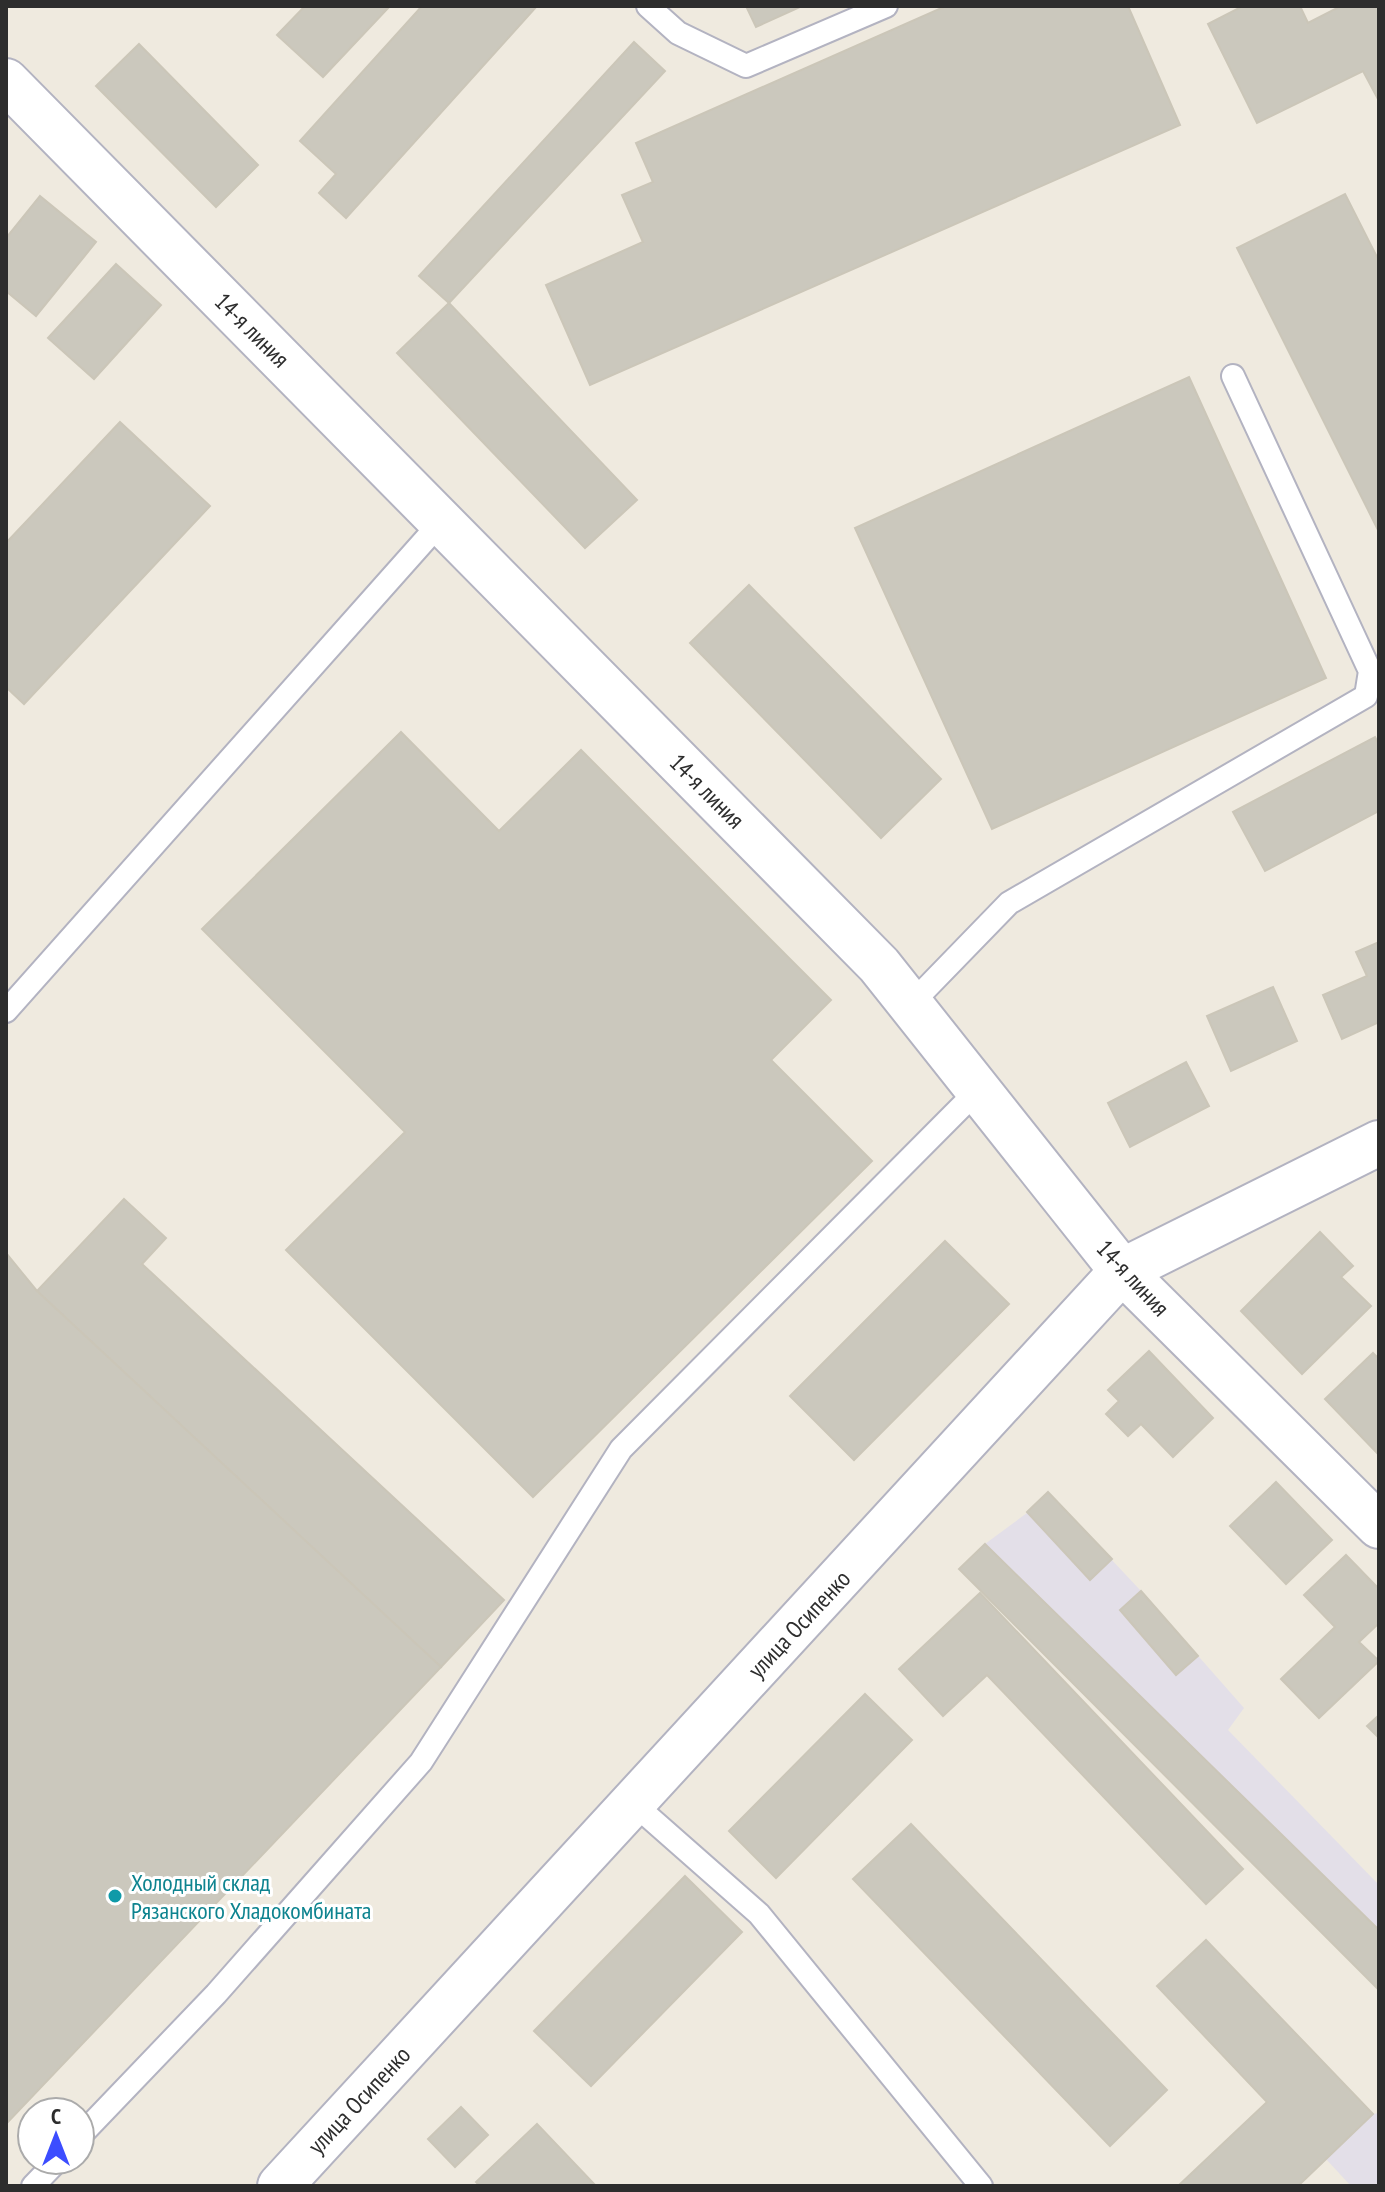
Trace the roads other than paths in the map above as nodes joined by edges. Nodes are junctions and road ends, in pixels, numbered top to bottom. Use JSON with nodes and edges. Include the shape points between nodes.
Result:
{"nodes":[{"id":1,"x":648,"y":6,"type":"edge"},
{"id":2,"x":886,"y":6,"type":"edge"},
{"id":3,"x":6,"y":81,"type":"edge"},
{"id":4,"x":1233,"y":376,"type":"dead end"},
{"id":5,"x":441,"y":522,"type":"junction"},
{"id":6,"x":910,"y":1005,"type":"junction"},
{"id":7,"x":6,"y":1011,"type":"edge"},
{"id":8,"x":978,"y":1090,"type":"junction"},
{"id":9,"x":1379,"y":1143,"type":"edge"},
{"id":10,"x":1122,"y":1271,"type":"junction"},
{"id":11,"x":1379,"y":1526,"type":"edge"},
{"id":12,"x":633,"y":1803,"type":"junction"},
{"id":13,"x":96,"y":2119,"type":"edge"},
{"id":14,"x":280,"y":2186,"type":"edge"},
{"id":15,"x":981,"y":2186,"type":"edge"}],
"edges":[{"from":1,"to":2,"type":"lane","via":[[678,33],[746,66]]},
{"from":3,"to":5,"type":"street","name":"14-я линия"},
{"from":4,"to":6,"type":"lane","via":[[1370,671],[1366,696],[1009,903]]},
{"from":5,"to":6,"type":"street","name":"14-я линия","via":[[879,965]]},
{"from":5,"to":7,"type":"lane"},
{"from":6,"to":8,"type":"street","name":"14-я линия"},
{"from":8,"to":10,"type":"street","name":"14-я линия"},
{"from":8,"to":13,"type":"lane","via":[[621,1449],[421,1762],[216,1994]]},
{"from":9,"to":10,"type":"street","name":"улица Осипенко"},
{"from":10,"to":11,"type":"street","name":"14-я линия"},
{"from":10,"to":12,"type":"street","name":"улица Осипенко"},
{"from":12,"to":14,"type":"street","name":"улица Осипенко"},
{"from":12,"to":15,"type":"lane","via":[[759,1914]]}]}
